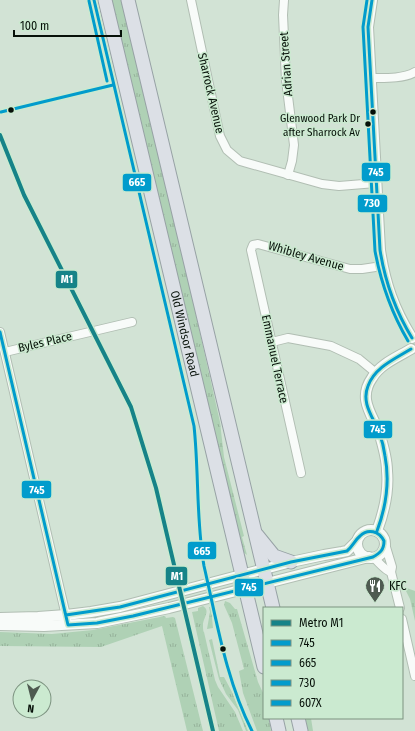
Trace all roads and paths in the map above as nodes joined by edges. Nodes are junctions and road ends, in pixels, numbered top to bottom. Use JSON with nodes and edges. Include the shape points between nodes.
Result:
{"nodes":[{"id":1,"x":105,"y":0,"type":"edge"},
{"id":2,"x":128,"y":0,"type":"edge"},
{"id":3,"x":191,"y":0,"type":"edge"},
{"id":4,"x":284,"y":0,"type":"edge"},
{"id":5,"x":372,"y":0,"type":"edge"},
{"id":6,"x":415,"y":72,"type":"edge"},
{"id":7,"x":371,"y":78,"type":"junction"},
{"id":8,"x":288,"y":175,"type":"junction"},
{"id":9,"x":376,"y":183,"type":"junction"},
{"id":10,"x":253,"y":246,"type":"joint"},
{"id":11,"x":382,"y":266,"type":"junction"},
{"id":12,"x":132,"y":322,"type":"dead end"},
{"id":13,"x":0,"y":332,"type":"edge"},
{"id":14,"x":414,"y":337,"type":"edge"},
{"id":15,"x":272,"y":342,"type":"junction"},
{"id":16,"x":413,"y":351,"type":"edge"},
{"id":17,"x":5,"y":352,"type":"junction"},
{"id":18,"x":376,"y":372,"type":"junction"},
{"id":19,"x":301,"y":473,"type":"dead end"},
{"id":20,"x":376,"y":531,"type":"junction"},
{"id":21,"x":255,"y":532,"type":"junction"},
{"id":22,"x":358,"y":541,"type":"junction"},
{"id":23,"x":385,"y":544,"type":"junction"},
{"id":24,"x":371,"y":557,"type":"junction"},
{"id":25,"x":291,"y":562,"type":"junction"},
{"id":26,"x":391,"y":572,"type":"junction"},
{"id":27,"x":265,"y":576,"type":"junction"},
{"id":28,"x":244,"y":582,"type":"junction"},
{"id":29,"x":273,"y":607,"type":"edge"},
{"id":30,"x":400,"y":607,"type":"edge"},
{"id":31,"x":66,"y":615,"type":"junction"},
{"id":32,"x":0,"y":618,"type":"edge"},
{"id":33,"x":403,"y":623,"type":"edge"},
{"id":34,"x":0,"y":625,"type":"edge"},
{"id":35,"x":68,"y":625,"type":"junction"},
{"id":36,"x":263,"y":664,"type":"edge"},
{"id":37,"x":415,"y":676,"type":"edge"},
{"id":38,"x":276,"y":719,"type":"edge"},
{"id":39,"x":298,"y":719,"type":"edge"},
{"id":40,"x":279,"y":731,"type":"edge"},
{"id":41,"x":301,"y":731,"type":"edge"}],
"edges":[{"from":1,"to":28,"type":"highway","name":"Old Windsor Road"},
{"from":2,"to":21,"type":"highway","name":"Old Windsor Road"},
{"from":3,"to":8,"type":"street","name":"Sharrock Avenue","via":[[220,136],[227,150],[240,161]]},
{"from":4,"to":8,"type":"street","name":"Adrian Street","via":[[286,80],[294,145]]},
{"from":5,"to":7,"type":"street","via":[[368,27]]},
{"from":6,"to":7,"type":"street","via":[[396,77]]},
{"from":7,"to":9,"type":"street"},
{"from":8,"to":9,"type":"street","name":"Sharrock Avenue","via":[[330,185]]},
{"from":9,"to":11,"type":"street"},
{"from":10,"to":11,"type":"street","name":"Whibley Avenue","via":[[264,245],[350,269]]},
{"from":10,"to":15,"type":"street","name":"Emmanuel Terrace","via":[[251,250]]},
{"from":11,"to":14,"type":"street","via":[[397,314]]},
{"from":12,"to":17,"type":"street","name":"Byles Place"},
{"from":13,"to":17,"type":"street"},
{"from":14,"to":16,"type":"street","via":[[410,344]]},
{"from":15,"to":18,"type":"street","via":[[288,338],[331,346],[359,359]]},
{"from":15,"to":19,"type":"street","name":"Emmanuel Terrace"},
{"from":16,"to":18,"type":"street"},
{"from":17,"to":31,"type":"street"},
{"from":18,"to":20,"type":"street","via":[[366,391],[366,403],[383,444],[388,479],[384,510]]},
{"from":20,"to":22,"type":"street","via":[[367,530],[359,536]]},
{"from":20,"to":23,"type":"street","via":[[383,537]]},
{"from":21,"to":25,"type":"highway","via":[[274,556]]},
{"from":21,"to":27,"type":"highway","name":"Old Windsor Road"},
{"from":22,"to":24,"type":"street","via":[[359,550],[365,556]]},
{"from":22,"to":25,"type":"street","via":[[347,551]]},
{"from":23,"to":24,"type":"street","via":[[382,552]]},
{"from":23,"to":26,"type":"street","via":[[392,567]]},
{"from":24,"to":26,"type":"street"},
{"from":24,"to":27,"type":"street"},
{"from":25,"to":27,"type":"street"},
{"from":26,"to":30,"type":"street"},
{"from":27,"to":28,"type":"street"},
{"from":27,"to":29,"type":"highway","name":"Old Windsor Road"},
{"from":28,"to":31,"type":"street","via":[[188,590],[120,607]]},
{"from":28,"to":35,"type":"street","via":[[169,608],[97,623]]},
{"from":28,"to":36,"type":"highway","name":"Old Windsor Road"},
{"from":31,"to":32,"type":"street"},
{"from":31,"to":35,"type":"street"},
{"from":33,"to":37,"type":"street"},
{"from":34,"to":35,"type":"street"},
{"from":38,"to":40,"type":"highway"},
{"from":39,"to":41,"type":"highway"}]}
